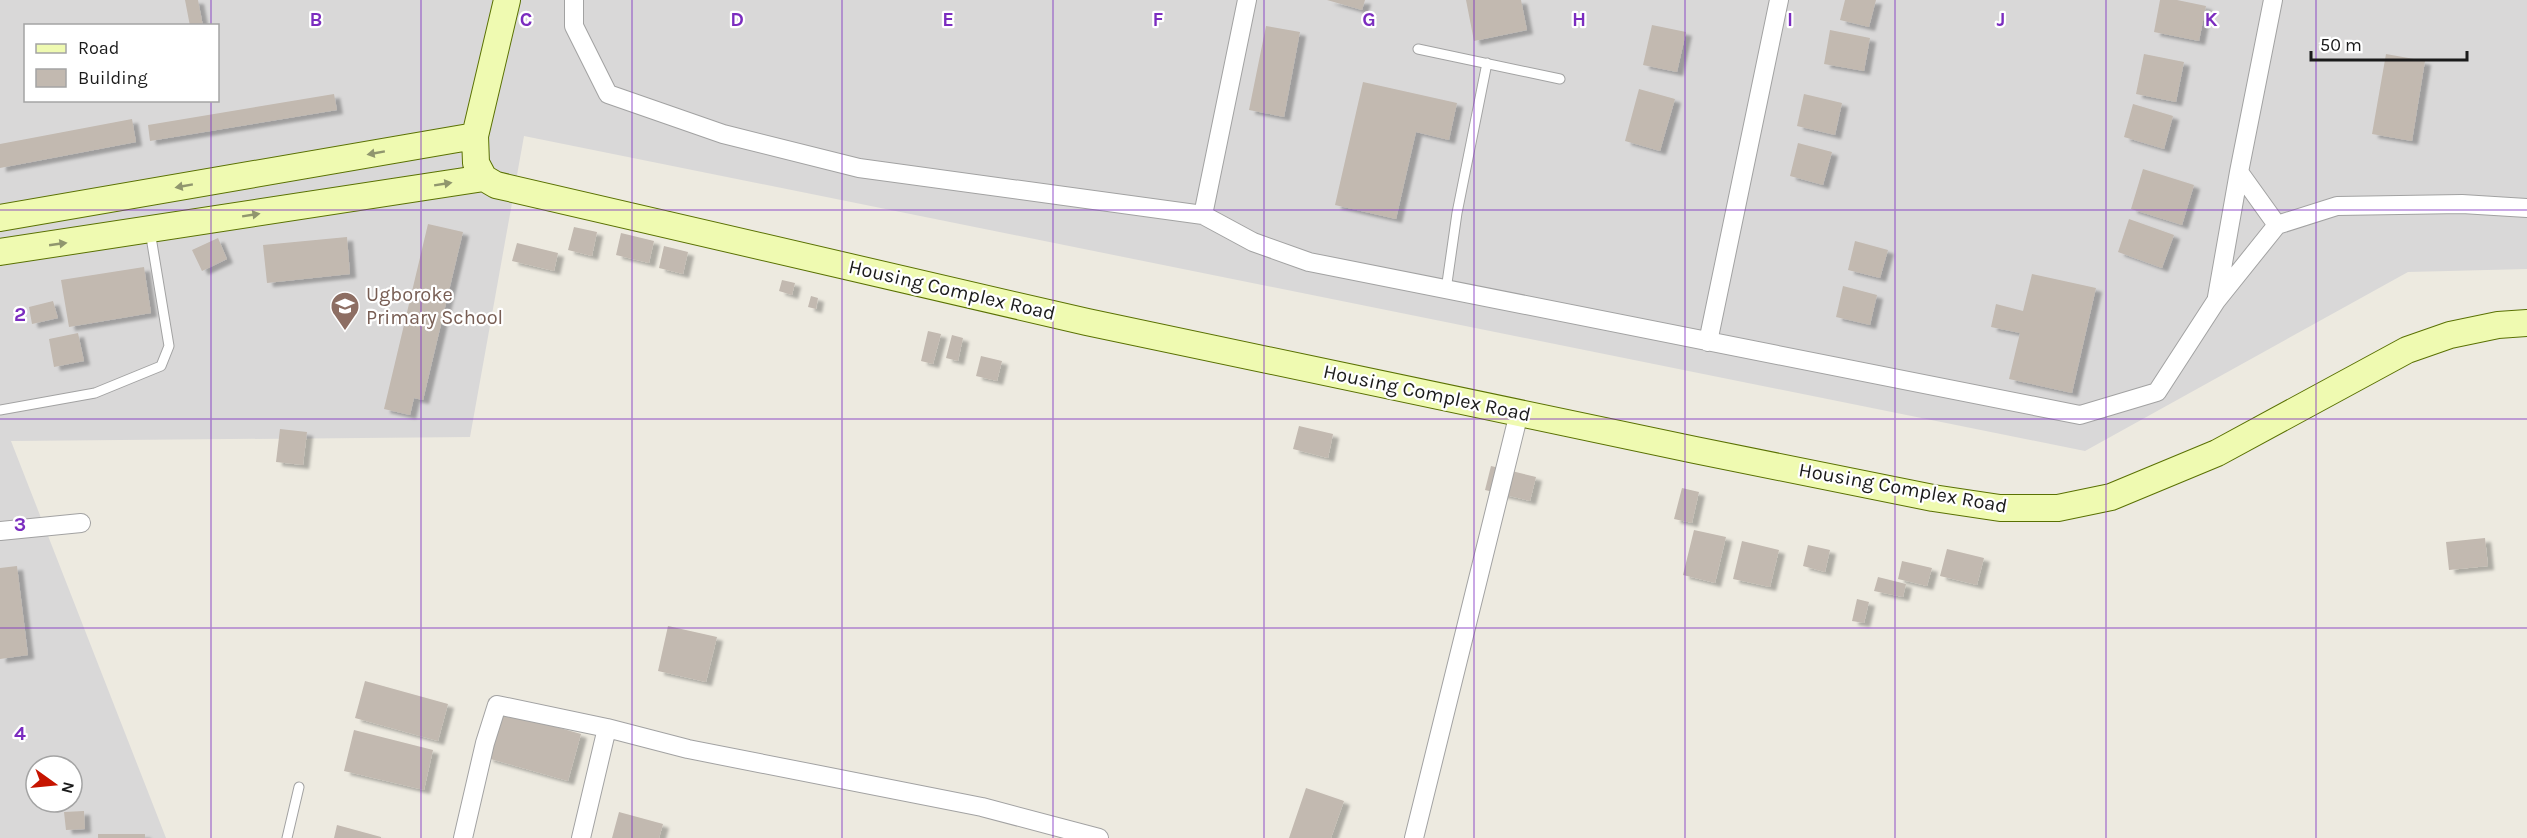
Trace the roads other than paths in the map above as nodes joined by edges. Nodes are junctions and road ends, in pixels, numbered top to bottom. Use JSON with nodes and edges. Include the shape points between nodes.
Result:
{"nodes":[{"id":1,"x":507,"y":0,"type":"edge"},
{"id":2,"x":574,"y":0,"type":"edge"},
{"id":3,"x":1247,"y":0,"type":"edge"},
{"id":4,"x":1779,"y":0,"type":"edge"},
{"id":5,"x":2273,"y":0,"type":"edge"},
{"id":6,"x":1418,"y":49,"type":"dead end"},
{"id":7,"x":1487,"y":63,"type":"junction"},
{"id":8,"x":1560,"y":79,"type":"dead end"},
{"id":9,"x":475,"y":136,"type":"junction"},
{"id":10,"x":2239,"y":172,"type":"junction"},
{"id":11,"x":484,"y":178,"type":"junction"},
{"id":12,"x":2527,"y":208,"type":"edge"},
{"id":13,"x":1203,"y":215,"type":"junction"},
{"id":14,"x":0,"y":218,"type":"edge"},
{"id":15,"x":2277,"y":225,"type":"junction"},
{"id":16,"x":150,"y":231,"type":"junction"},
{"id":17,"x":0,"y":252,"type":"edge"},
{"id":18,"x":1446,"y":290,"type":"junction"},
{"id":19,"x":2216,"y":301,"type":"junction"},
{"id":20,"x":2527,"y":323,"type":"edge"},
{"id":21,"x":1708,"y":342,"type":"junction"},
{"id":22,"x":0,"y":410,"type":"edge"},
{"id":23,"x":1519,"y":413,"type":"junction"},
{"id":24,"x":81,"y":523,"type":"dead end"},
{"id":25,"x":0,"y":531,"type":"edge"},
{"id":26,"x":607,"y":728,"type":"junction"},
{"id":27,"x":299,"y":788,"type":"dead end"},
{"id":28,"x":287,"y":838,"type":"edge"},
{"id":29,"x":463,"y":838,"type":"edge"},
{"id":30,"x":581,"y":838,"type":"edge"},
{"id":31,"x":1099,"y":838,"type":"edge"},
{"id":32,"x":1413,"y":838,"type":"edge"}],
"edges":[{"from":1,"to":9,"type":"street"},
{"from":2,"to":13,"type":"street","via":[[574,26],[608,93],[723,134],[859,168]]},
{"from":3,"to":13,"type":"street"},
{"from":4,"to":21,"type":"street"},
{"from":5,"to":10,"type":"street"},
{"from":6,"to":7,"type":"lane"},
{"from":7,"to":8,"type":"lane"},
{"from":7,"to":18,"type":"lane"},
{"from":9,"to":11,"type":"street","via":[[476,163]]},
{"from":9,"to":14,"type":"street","one_way":true},
{"from":10,"to":15,"type":"street"},
{"from":10,"to":19,"type":"street"},
{"from":16,"to":11,"type":"street","one_way":true},
{"from":11,"to":23,"type":"street","name":"Housing Complex Road","via":[[496,185],[1086,322]]},
{"from":12,"to":15,"type":"street","via":[[2462,204],[2337,206]]},
{"from":13,"to":18,"type":"street","via":[[1253,242],[1309,262]]},
{"from":15,"to":19,"type":"street"},
{"from":17,"to":16,"type":"street","one_way":true},
{"from":16,"to":22,"type":"lane","via":[[169,346],[161,366],[95,393]]},
{"from":18,"to":21,"type":"street"},
{"from":19,"to":21,"type":"street","via":[[2157,392],[2080,416]]},
{"from":20,"to":23,"type":"street","name":"Housing Complex Road","via":[[2498,325],[2407,350],[2217,453],[2111,498],[2058,508],[2000,508],[1933,498]]},
{"from":23,"to":32,"type":"street"},
{"from":24,"to":25,"type":"street"},
{"from":26,"to":29,"type":"street","via":[[497,705]]},
{"from":26,"to":30,"type":"street"},
{"from":26,"to":31,"type":"street","via":[[688,749],[981,807]]},
{"from":27,"to":28,"type":"lane"}]}
